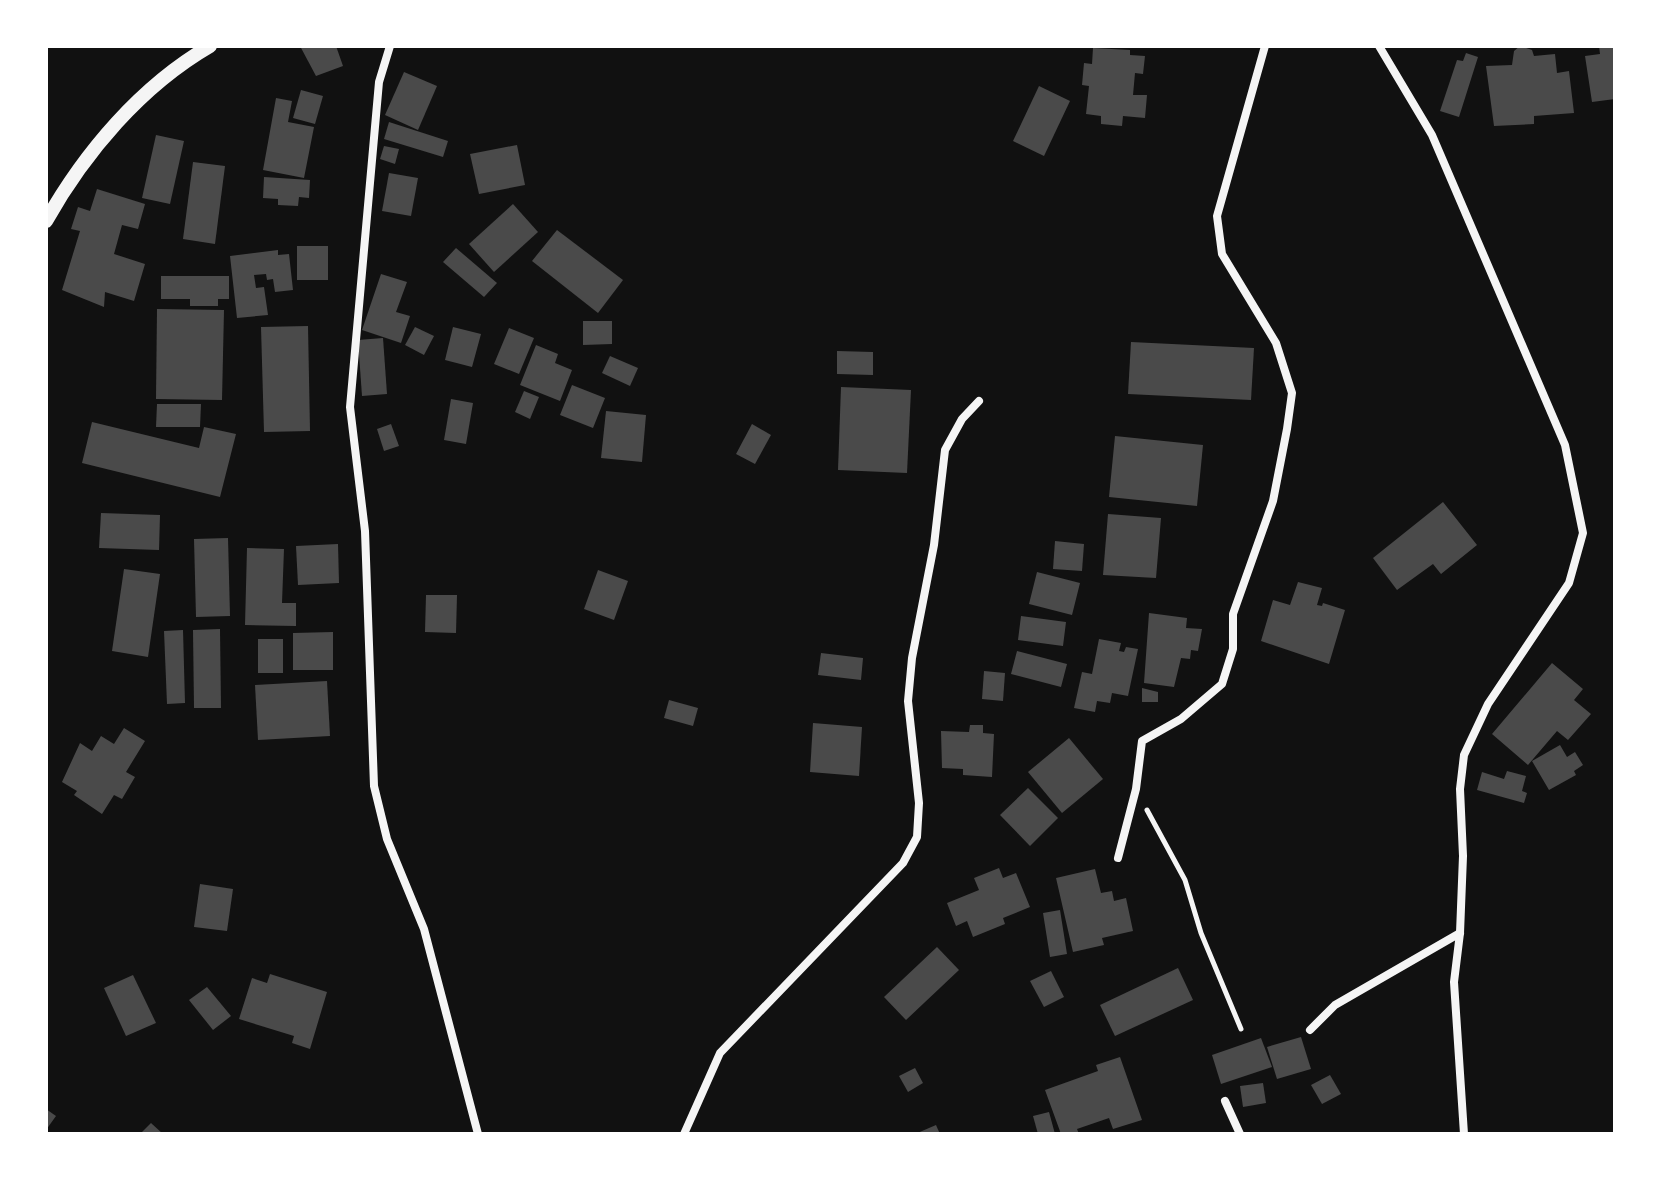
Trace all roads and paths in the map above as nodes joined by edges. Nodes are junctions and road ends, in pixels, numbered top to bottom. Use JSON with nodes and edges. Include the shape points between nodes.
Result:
{"nodes":[{"id":1,"x":210,"y":46,"type":"edge"},
{"id":2,"x":390,"y":46,"type":"edge"},
{"id":3,"x":1265,"y":46,"type":"edge"},
{"id":4,"x":1379,"y":46,"type":"edge"},
{"id":5,"x":46,"y":221,"type":"edge"},
{"id":6,"x":979,"y":401,"type":"dead end"},
{"id":7,"x":1136,"y":789,"type":"junction"},
{"id":8,"x":1118,"y":858,"type":"dead end"},
{"id":9,"x":1460,"y":933,"type":"junction"},
{"id":10,"x":1241,"y":1029,"type":"dead end"},
{"id":11,"x":1310,"y":1030,"type":"dead end"},
{"id":12,"x":1225,"y":1101,"type":"dead end"},
{"id":13,"x":478,"y":1134,"type":"edge"},
{"id":14,"x":684,"y":1134,"type":"edge"},
{"id":15,"x":1240,"y":1134,"type":"edge"},
{"id":16,"x":1464,"y":1134,"type":"edge"}],
"edges":[{"from":1,"to":5,"type":"street","via":[[143,93],[61,194]]},
{"from":2,"to":13,"type":"street","via":[[379,82],[350,372],[352,443],[365,531],[374,786],[387,839],[424,929]]},
{"from":3,"to":7,"type":"street","via":[[1217,216],[1222,254],[1276,343],[1292,393],[1287,429],[1273,501],[1233,614],[1233,649],[1222,684],[1181,719],[1142,741]]},
{"from":4,"to":9,"type":"street","via":[[1432,135],[1565,445],[1583,533],[1569,583],[1488,704],[1464,755]]},
{"from":6,"to":14,"type":"street","via":[[945,450],[934,545],[912,658],[908,701],[919,803],[917,837],[903,863],[720,1053]]},
{"from":7,"to":8,"type":"street"},
{"from":7,"to":10,"type":"path","via":[[1185,880]]},
{"from":9,"to":11,"type":"street","via":[[1335,1005]]},
{"from":9,"to":16,"type":"street","via":[[1454,982]]},
{"from":12,"to":15,"type":"street"}]}
